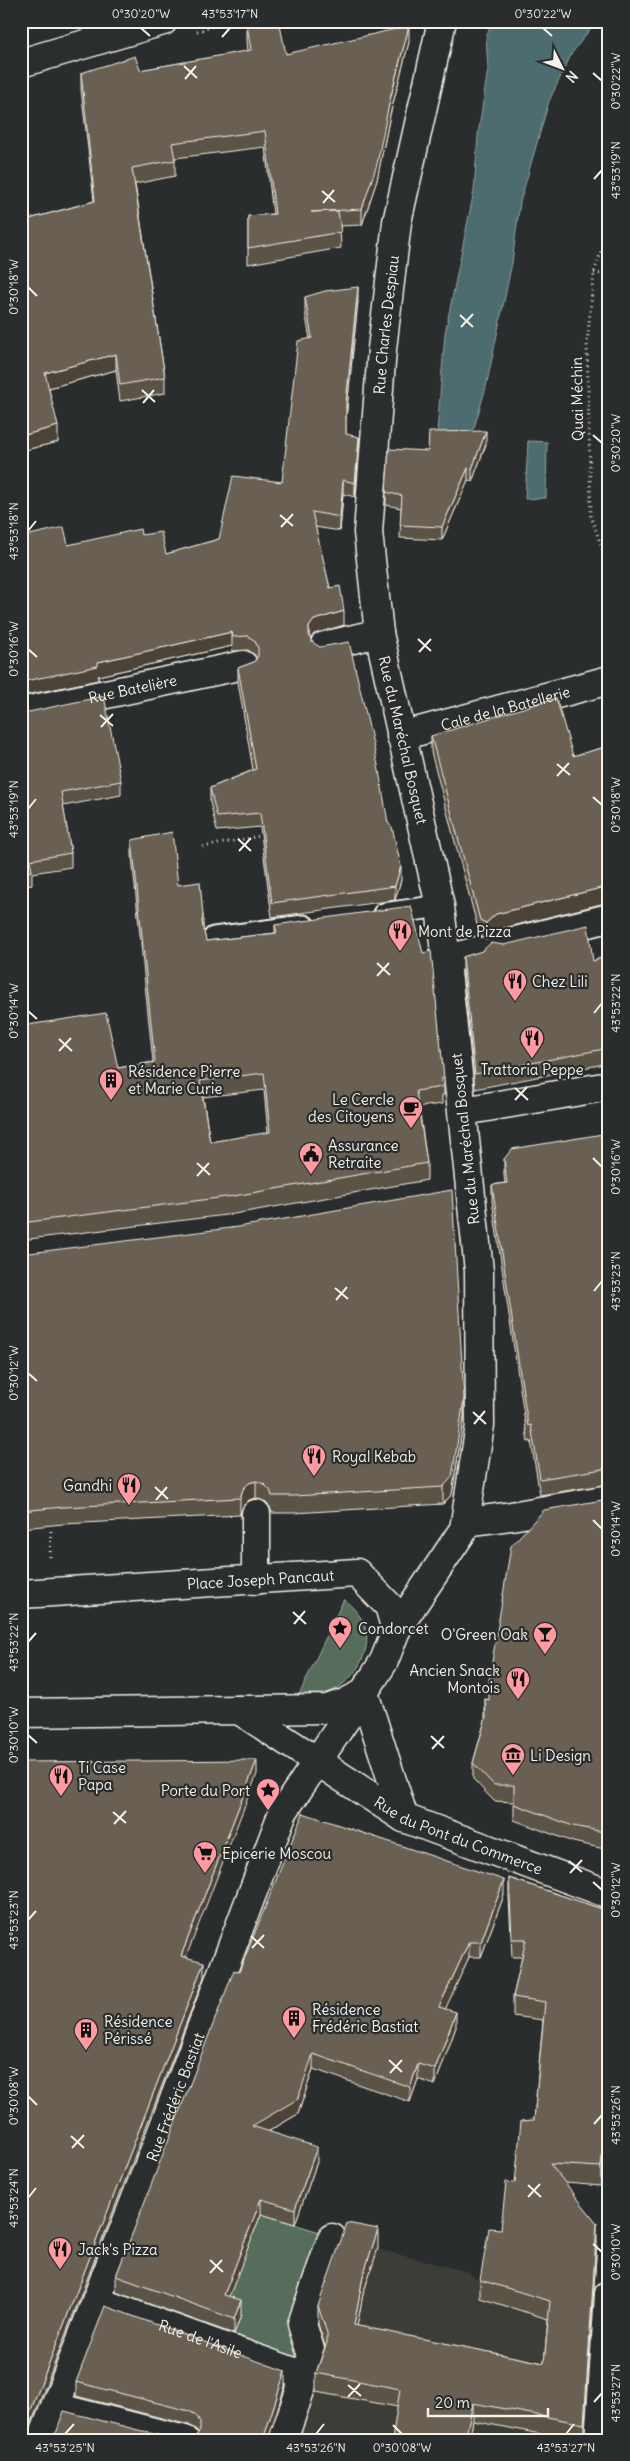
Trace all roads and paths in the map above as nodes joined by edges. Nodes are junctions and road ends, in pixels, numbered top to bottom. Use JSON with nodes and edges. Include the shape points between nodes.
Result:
{"nodes":[{"id":1,"x":162,"y":21,"type":"edge"},
{"id":2,"x":442,"y":21,"type":"edge"},
{"id":3,"x":21,"y":63,"type":"edge"},
{"id":4,"x":609,"y":228,"type":"edge"},
{"id":5,"x":594,"y":273,"type":"junction"},
{"id":6,"x":609,"y":275,"type":"edge"},
{"id":7,"x":609,"y":568,"type":"edge"},
{"id":8,"x":379,"y":633,"type":"junction"},
{"id":9,"x":324,"y":646,"type":"edge"},
{"id":10,"x":243,"y":665,"type":"edge"},
{"id":11,"x":609,"y":680,"type":"edge"},
{"id":12,"x":21,"y":712,"type":"edge"},
{"id":13,"x":401,"y":736,"type":"junction"},
{"id":14,"x":268,"y":834,"type":"edge"},
{"id":15,"x":203,"y":846,"type":"dead end"},
{"id":16,"x":440,"y":906,"type":"junction"},
{"id":17,"x":367,"y":917,"type":"edge"},
{"id":18,"x":609,"y":918,"type":"edge"},
{"id":19,"x":319,"y":923,"type":"edge"},
{"id":20,"x":214,"y":938,"type":"edge"},
{"id":21,"x":445,"y":960,"type":"junction"},
{"id":22,"x":609,"y":1086,"type":"edge"},
{"id":23,"x":464,"y":1111,"type":"junction"},
{"id":24,"x":609,"y":1499,"type":"edge"},
{"id":25,"x":256,"y":1514,"type":"dead end"},
{"id":26,"x":467,"y":1522,"type":"junction"},
{"id":27,"x":256,"y":1580,"type":"junction"},
{"id":28,"x":21,"y":1594,"type":"edge"},
{"id":29,"x":396,"y":1630,"type":"junction"},
{"id":30,"x":364,"y":1693,"type":"junction"},
{"id":31,"x":239,"y":1710,"type":"junction"},
{"id":32,"x":21,"y":1713,"type":"edge"},
{"id":33,"x":318,"y":1761,"type":"junction"},
{"id":34,"x":404,"y":1818,"type":"junction"},
{"id":35,"x":609,"y":1894,"type":"edge"},
{"id":36,"x":332,"y":2238,"type":"dead end"},
{"id":37,"x":609,"y":2294,"type":"edge"},
{"id":38,"x":96,"y":2301,"type":"junction"},
{"id":39,"x":305,"y":2376,"type":"junction"},
{"id":40,"x":54,"y":2407,"type":"junction"},
{"id":41,"x":42,"y":2440,"type":"edge"},
{"id":42,"x":185,"y":2440,"type":"edge"},
{"id":43,"x":283,"y":2440,"type":"edge"},
{"id":44,"x":599,"y":2440,"type":"edge"}],
"edges":[{"from":1,"to":3,"type":"street"},
{"from":2,"to":8,"type":"street","name":"Rue Charles Despiau","via":[[396,222],[382,349],[368,532]]},
{"from":4,"to":5,"type":"path","name":"Quai Méchin"},
{"from":5,"to":6,"type":"path"},
{"from":5,"to":7,"type":"path","name":"Quai Méchin","via":[[587,343],[591,516]]},
{"from":8,"to":9,"type":"street"},
{"from":8,"to":13,"type":"street","name":"Rue du Maréchal Bosquet"},
{"from":10,"to":12,"type":"street","name":"Rue Batelière"},
{"from":11,"to":13,"type":"street","name":"Cale de la Batellerie"},
{"from":13,"to":16,"type":"street","name":"Rue du Maréchal Bosquet"},
{"from":14,"to":15,"type":"path"},
{"from":16,"to":17,"type":"lane"},
{"from":16,"to":21,"type":"street","name":"Rue du Maréchal Bosquet"},
{"from":18,"to":21,"type":"street"},
{"from":19,"to":20,"type":"lane"},
{"from":21,"to":23,"type":"street","name":"Rue du Maréchal Bosquet"},
{"from":22,"to":23,"type":"street"},
{"from":23,"to":26,"type":"street","name":"Rue du Maréchal Bosquet","via":[[460,1189],[479,1270],[480,1425]]},
{"from":24,"to":26,"type":"street"},
{"from":25,"to":27,"type":"street"},
{"from":26,"to":29,"type":"street","name":"Rue du Maréchal Bosquet"},
{"from":27,"to":28,"type":"street","name":"Place Joseph Pancaut"},
{"from":27,"to":29,"type":"street","name":"Place Joseph Pancaut","via":[[357,1574],[390,1606]]},
{"from":29,"to":30,"type":"street","via":[[384,1661]]},
{"from":30,"to":31,"type":"street","via":[[345,1704],[327,1709]]},
{"from":30,"to":33,"type":"street"},
{"from":30,"to":34,"type":"street"},
{"from":31,"to":32,"type":"street"},
{"from":31,"to":33,"type":"street"},
{"from":33,"to":34,"type":"street","name":"Rue du Pont du Commerce"},
{"from":33,"to":38,"type":"street","name":"Rue Frédéric Bastiat","via":[[283,1812]]},
{"from":34,"to":35,"type":"street","name":"Rue du Pont du Commerce"},
{"from":36,"to":39,"type":"street","via":[[302,2324],[312,2356]]},
{"from":37,"to":44,"type":"street"},
{"from":38,"to":39,"type":"street","name":"Rue de l'Asile"},
{"from":38,"to":40,"type":"street","name":"Rue Frédéric Bastiat"},
{"from":39,"to":43,"type":"street"},
{"from":40,"to":41,"type":"street","name":"Rue Frédéric Bastiat"},
{"from":40,"to":42,"type":"street"}]}
